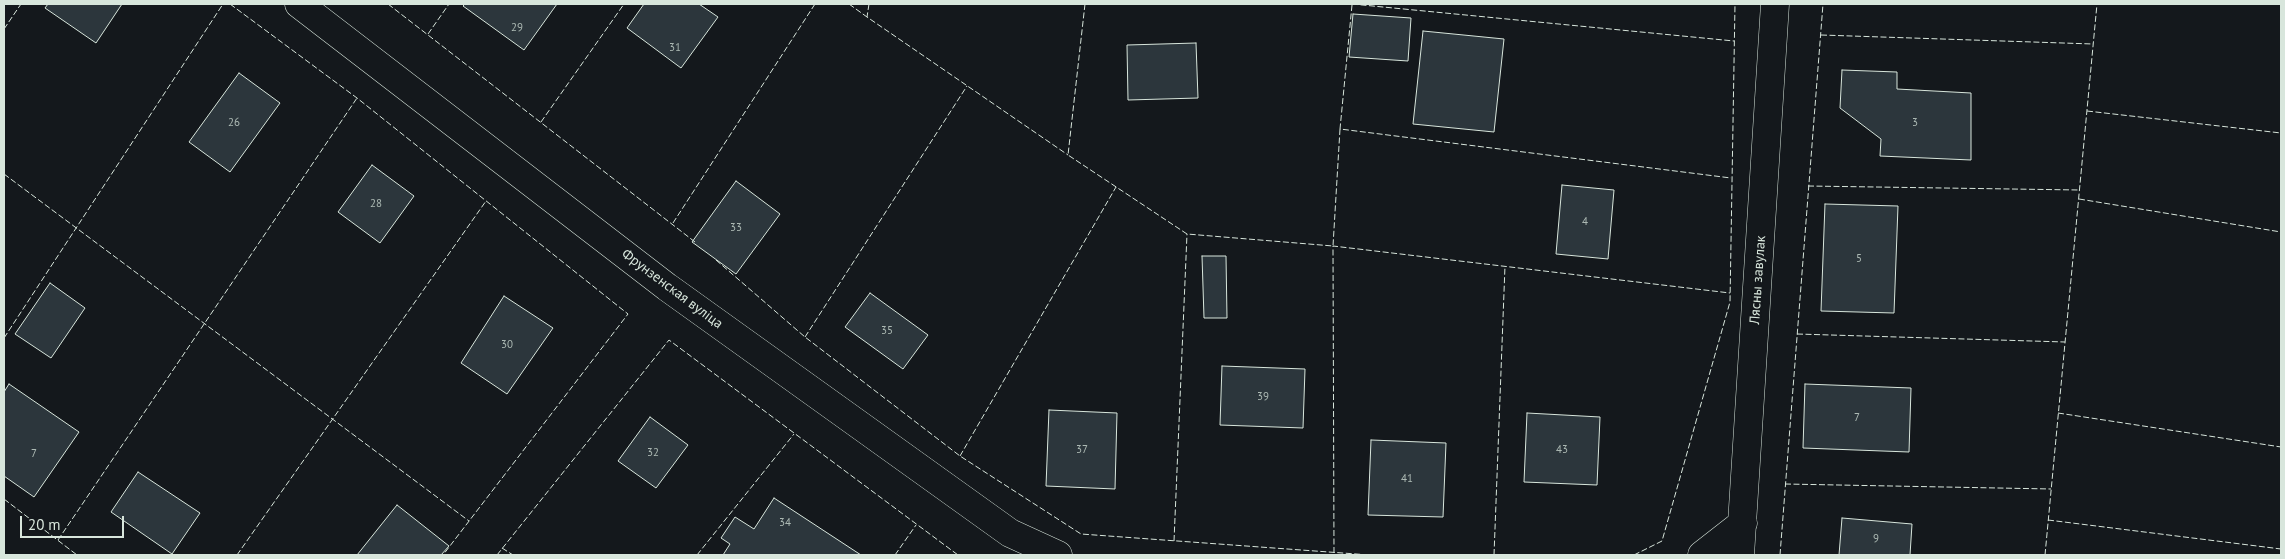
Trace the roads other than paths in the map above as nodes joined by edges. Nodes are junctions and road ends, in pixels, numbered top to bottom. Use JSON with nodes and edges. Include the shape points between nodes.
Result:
{"nodes":[{"id":1,"x":299,"y":4,"type":"edge"},
{"id":2,"x":1775,"y":4,"type":"edge"},
{"id":3,"x":1742,"y":523,"type":"junction"},
{"id":4,"x":1058,"y":555,"type":"edge"},
{"id":5,"x":1702,"y":555,"type":"edge"},
{"id":6,"x":1740,"y":555,"type":"edge"}],
"edges":[{"from":1,"to":4,"type":"street","name":"Фрунзенская вуліца","via":[[668,287],[1010,533]]},
{"from":2,"to":3,"type":"street","name":"Лясны завулак"},
{"from":3,"to":5,"type":"street"},
{"from":3,"to":6,"type":"street","name":"Лясны завулак"}]}
